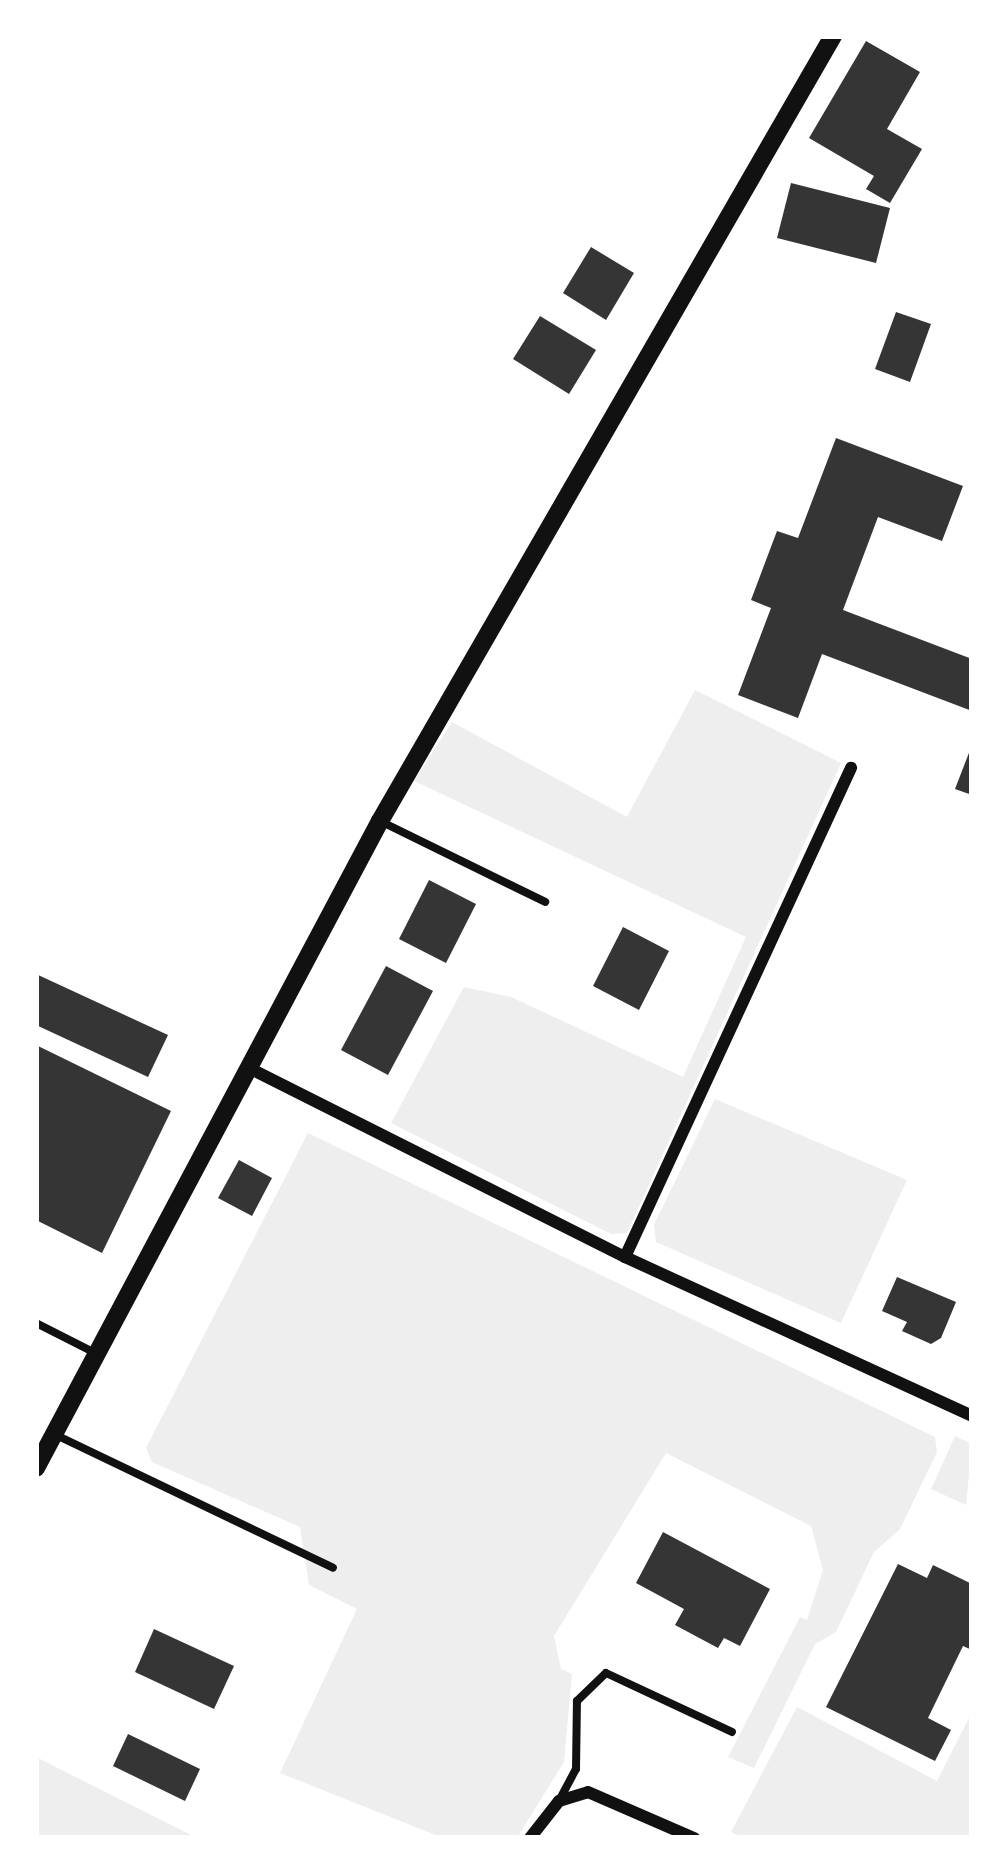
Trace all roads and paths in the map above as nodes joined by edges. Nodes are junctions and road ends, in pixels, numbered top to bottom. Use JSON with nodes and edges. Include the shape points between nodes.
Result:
{"nodes":[{"id":1,"x":833,"y":36,"type":"edge"},
{"id":2,"x":851,"y":768,"type":"dead end"},
{"id":3,"x":380,"y":820,"type":"junction"},
{"id":4,"x":545,"y":902,"type":"dead end"},
{"id":5,"x":251,"y":1069,"type":"junction"},
{"id":6,"x":625,"y":1257,"type":"junction"},
{"id":7,"x":36,"y":1324,"type":"edge"},
{"id":8,"x":98,"y":1354,"type":"junction"},
{"id":9,"x":972,"y":1416,"type":"edge"},
{"id":10,"x":54,"y":1435,"type":"junction"},
{"id":11,"x":36,"y":1468,"type":"edge"},
{"id":12,"x":333,"y":1568,"type":"dead end"},
{"id":13,"x":732,"y":1732,"type":"dead end"},
{"id":14,"x":559,"y":1801,"type":"junction"},
{"id":15,"x":530,"y":1838,"type":"edge"},
{"id":16,"x":694,"y":1838,"type":"edge"}],
"edges":[{"from":1,"to":3,"type":"street"},
{"from":2,"to":6,"type":"street"},
{"from":3,"to":4,"type":"lane"},
{"from":3,"to":5,"type":"street"},
{"from":5,"to":6,"type":"street"},
{"from":5,"to":8,"type":"street"},
{"from":6,"to":9,"type":"street"},
{"from":7,"to":8,"type":"lane"},
{"from":8,"to":10,"type":"street"},
{"from":10,"to":11,"type":"street"},
{"from":10,"to":12,"type":"lane"},
{"from":13,"to":14,"type":"lane","via":[[606,1673],[577,1701],[576,1769]]},
{"from":14,"to":15,"type":"street"},
{"from":14,"to":16,"type":"street","via":[[589,1792]]}]}
